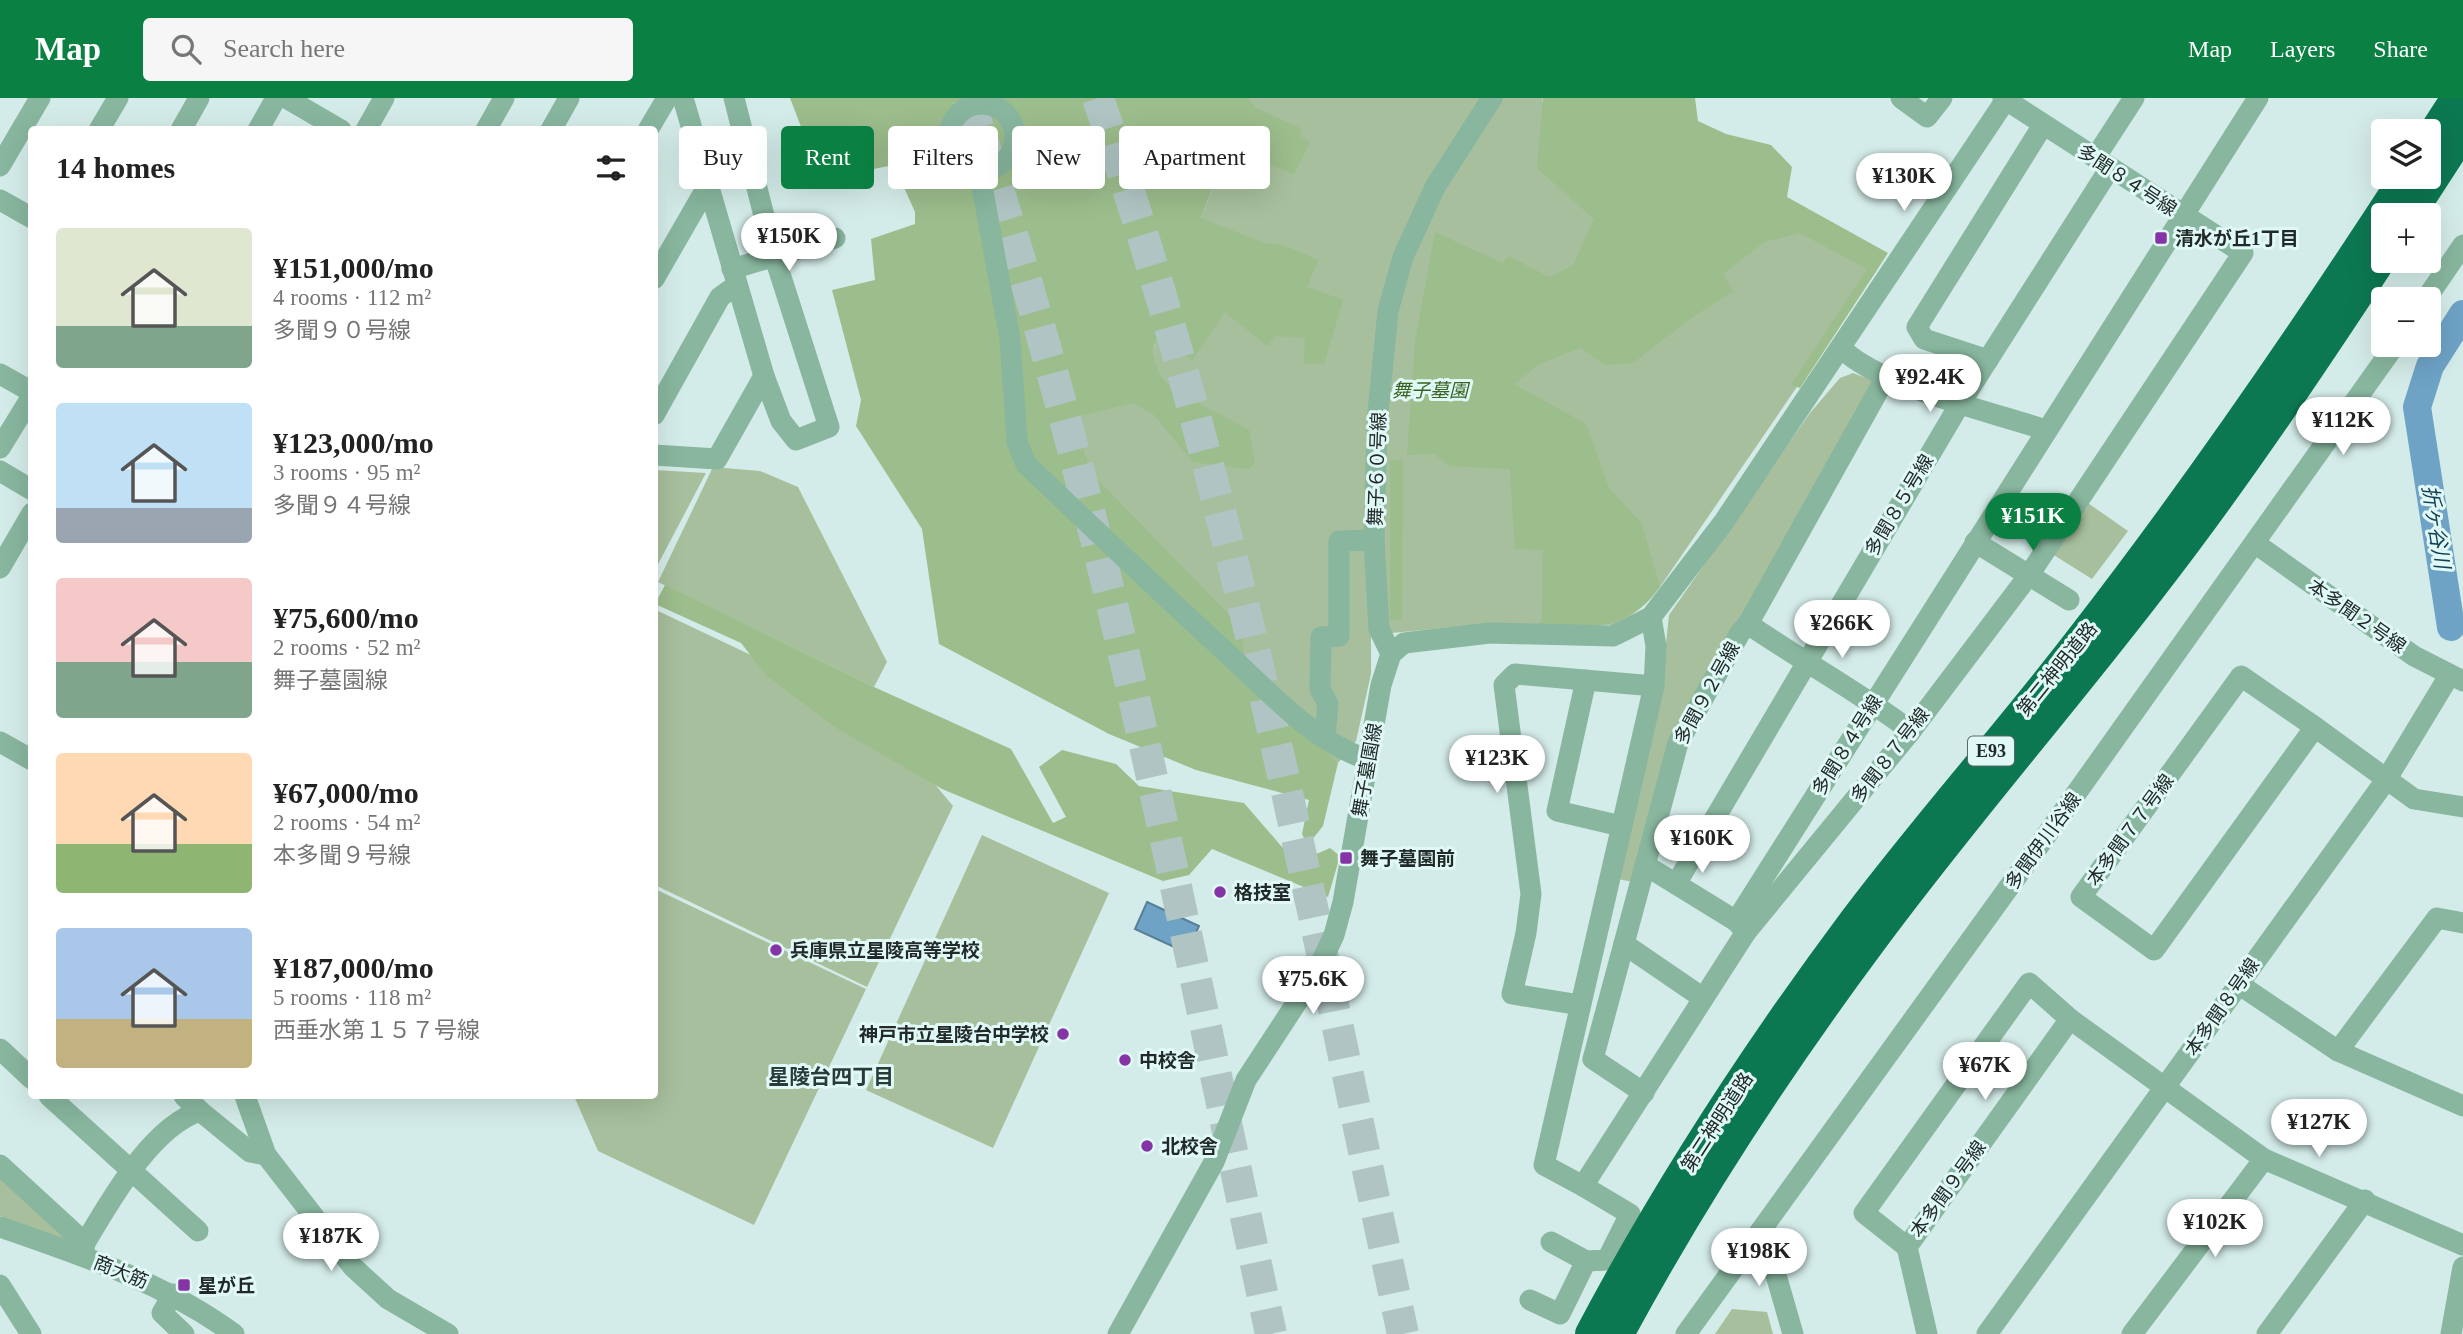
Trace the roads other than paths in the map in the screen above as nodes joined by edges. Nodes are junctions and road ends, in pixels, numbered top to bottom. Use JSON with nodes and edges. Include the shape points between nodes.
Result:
{"nodes":[{"id":1,"x":40,"y":98,"type":"edge"},
{"id":2,"x":118,"y":98,"type":"edge"},
{"id":3,"x":200,"y":98,"type":"edge"},
{"id":4,"x":276,"y":98,"type":"edge"},
{"id":5,"x":286,"y":98,"type":"edge"},
{"id":6,"x":384,"y":98,"type":"edge"},
{"id":7,"x":505,"y":98,"type":"edge"},
{"id":8,"x":569,"y":98,"type":"edge"},
{"id":9,"x":734,"y":98,"type":"edge"},
{"id":10,"x":1901,"y":98,"type":"edge"},
{"id":11,"x":1942,"y":98,"type":"edge"},
{"id":12,"x":2134,"y":98,"type":"edge"},
{"id":13,"x":2457,"y":98,"type":"edge"},
{"id":14,"x":682,"y":99,"type":"edge"},
{"id":15,"x":2005,"y":99,"type":"edge"},
{"id":16,"x":2255,"y":99,"type":"edge"},
{"id":17,"x":1488,"y":100,"type":"edge"},
{"id":18,"x":974,"y":101,"type":"edge"},
{"id":19,"x":2441,"y":123,"type":"edge"},
{"id":20,"x":2043,"y":125,"type":"junction"},
{"id":21,"x":101,"y":126,"type":"edge"},
{"id":22,"x":183,"y":126,"type":"edge"},
{"id":23,"x":260,"y":126,"type":"edge"},
{"id":24,"x":334,"y":126,"type":"edge"},
{"id":25,"x":368,"y":126,"type":"edge"},
{"id":26,"x":488,"y":126,"type":"edge"},
{"id":27,"x":553,"y":126,"type":"edge"},
{"id":28,"x":652,"y":126,"type":"edge"},
{"id":29,"x":690,"y":126,"type":"edge"},
{"id":30,"x":951,"y":126,"type":"edge"},
{"id":31,"x":2463,"y":132,"type":"edge"},
{"id":32,"x":2102,"y":163,"type":"junction"},
{"id":33,"x":0,"y":166,"type":"edge"},
{"id":34,"x":998,"y":166,"type":"edge"},
{"id":35,"x":706,"y":189,"type":"edge"},
{"id":36,"x":708,"y":189,"type":"edge"},
{"id":37,"x":982,"y":189,"type":"edge"},
{"id":38,"x":2398,"y":189,"type":"edge"},
{"id":39,"x":0,"y":200,"type":"edge"},
{"id":40,"x":2417,"y":203,"type":"edge"},
{"id":41,"x":2183,"y":214,"type":"junction"},
{"id":42,"x":28,"y":216,"type":"edge"},
{"id":43,"x":835,"y":238,"type":"dead end"},
{"id":44,"x":2463,"y":245,"type":"edge"},
{"id":45,"x":774,"y":255,"type":"junction"},
{"id":46,"x":658,"y":272,"type":"edge"},
{"id":47,"x":2371,"y":273,"type":"edge"},
{"id":48,"x":734,"y":277,"type":"junction"},
{"id":49,"x":2434,"y":287,"type":"edge"},
{"id":50,"x":1842,"y":349,"type":"junction"},
{"id":51,"x":2387,"y":357,"type":"edge"},
{"id":52,"x":1988,"y":360,"type":"junction"},
{"id":53,"x":0,"y":374,"type":"edge"},
{"id":54,"x":764,"y":376,"type":"junction"},
{"id":55,"x":1886,"y":377,"type":"junction"},
{"id":56,"x":28,"y":392,"type":"edge"},
{"id":57,"x":28,"y":401,"type":"edge"},
{"id":58,"x":1961,"y":402,"type":"junction"},
{"id":59,"x":658,"y":408,"type":"edge"},
{"id":60,"x":2046,"y":430,"type":"junction"},
{"id":61,"x":0,"y":448,"type":"edge"},
{"id":62,"x":658,"y":455,"type":"edge"},
{"id":63,"x":0,"y":471,"type":"edge"},
{"id":64,"x":28,"y":488,"type":"edge"},
{"id":65,"x":28,"y":520,"type":"edge"},
{"id":66,"x":1374,"y":540,"type":"junction"},
{"id":67,"x":1975,"y":542,"type":"junction"},
{"id":68,"x":2256,"y":544,"type":"junction"},
{"id":69,"x":0,"y":568,"type":"edge"},
{"id":70,"x":2029,"y":575,"type":"junction"},
{"id":71,"x":2069,"y":600,"type":"dead end"},
{"id":72,"x":1651,"y":617,"type":"junction"},
{"id":73,"x":1748,"y":624,"type":"junction"},
{"id":74,"x":1391,"y":654,"type":"junction"},
{"id":75,"x":1805,"y":662,"type":"junction"},
{"id":76,"x":2456,"y":678,"type":"edge"},
{"id":77,"x":1586,"y":680,"type":"junction"},
{"id":78,"x":1654,"y":686,"type":"junction"},
{"id":79,"x":1874,"y":703,"type":"junction"},
{"id":80,"x":2315,"y":727,"type":"junction"},
{"id":81,"x":1911,"y":731,"type":"junction"},
{"id":82,"x":1325,"y":736,"type":"junction"},
{"id":83,"x":0,"y":742,"type":"edge"},
{"id":84,"x":28,"y":758,"type":"edge"},
{"id":85,"x":1369,"y":760,"type":"junction"},
{"id":86,"x":2386,"y":780,"type":"junction"},
{"id":87,"x":2463,"y":807,"type":"edge"},
{"id":88,"x":1621,"y":826,"type":"junction"},
{"id":89,"x":1645,"y":865,"type":"junction"},
{"id":90,"x":1676,"y":884,"type":"junction"},
{"id":91,"x":2463,"y":922,"type":"edge"},
{"id":92,"x":1741,"y":926,"type":"junction"},
{"id":93,"x":1624,"y":944,"type":"junction"},
{"id":94,"x":2237,"y":982,"type":"junction"},
{"id":95,"x":1703,"y":998,"type":"junction"},
{"id":96,"x":1580,"y":1005,"type":"junction"},
{"id":97,"x":2070,"y":1019,"type":"junction"},
{"id":98,"x":0,"y":1049,"type":"edge"},
{"id":99,"x":2338,"y":1051,"type":"junction"},
{"id":100,"x":28,"y":1075,"type":"edge"},
{"id":101,"x":2167,"y":1087,"type":"junction"},
{"id":102,"x":1644,"y":1093,"type":"junction"},
{"id":103,"x":52,"y":1099,"type":"edge"},
{"id":104,"x":187,"y":1099,"type":"edge"},
{"id":105,"x":246,"y":1099,"type":"edge"},
{"id":106,"x":2463,"y":1106,"type":"edge"},
{"id":107,"x":200,"y":1111,"type":"junction"},
{"id":108,"x":266,"y":1155,"type":"junction"},
{"id":109,"x":2264,"y":1159,"type":"junction"},
{"id":110,"x":0,"y":1165,"type":"edge"},
{"id":111,"x":129,"y":1171,"type":"junction"},
{"id":112,"x":1583,"y":1186,"type":"junction"},
{"id":113,"x":2365,"y":1200,"type":"junction"},
{"id":114,"x":0,"y":1227,"type":"edge"},
{"id":115,"x":1763,"y":1230,"type":"junction"},
{"id":116,"x":198,"y":1231,"type":"dead end"},
{"id":117,"x":1551,"y":1242,"type":"dead end"},
{"id":118,"x":2463,"y":1245,"type":"edge"},
{"id":119,"x":1907,"y":1247,"type":"junction"},
{"id":120,"x":84,"y":1249,"type":"junction"},
{"id":121,"x":1586,"y":1261,"type":"junction"},
{"id":122,"x":2463,"y":1267,"type":"edge"},
{"id":123,"x":173,"y":1294,"type":"junction"},
{"id":124,"x":4,"y":1298,"type":"edge"},
{"id":125,"x":1530,"y":1300,"type":"dead end"},
{"id":126,"x":31,"y":1334,"type":"edge"},
{"id":127,"x":184,"y":1334,"type":"edge"},
{"id":128,"x":234,"y":1334,"type":"edge"},
{"id":129,"x":448,"y":1334,"type":"edge"},
{"id":130,"x":1118,"y":1334,"type":"edge"},
{"id":131,"x":1591,"y":1334,"type":"edge"},
{"id":132,"x":1618,"y":1334,"type":"edge"},
{"id":133,"x":1686,"y":1334,"type":"edge"},
{"id":134,"x":1793,"y":1334,"type":"edge"},
{"id":135,"x":1927,"y":1334,"type":"edge"},
{"id":136,"x":1987,"y":1334,"type":"edge"},
{"id":137,"x":2132,"y":1334,"type":"edge"},
{"id":138,"x":2267,"y":1334,"type":"edge"},
{"id":139,"x":2451,"y":1334,"type":"edge"}],
"edges":[{"from":1,"to":33,"type":"street"},
{"from":2,"to":21,"type":"street"},
{"from":3,"to":22,"type":"street"},
{"from":4,"to":23,"type":"street"},
{"from":5,"to":24,"type":"street"},
{"from":6,"to":25,"type":"street"},
{"from":7,"to":26,"type":"street"},
{"from":8,"to":27,"type":"street"},
{"from":9,"to":45,"type":"street"},
{"from":10,"to":11,"type":"street","via":[[1927,117]]},
{"from":12,"to":32,"type":"street","name":"多聞８５号線"},
{"from":13,"to":19,"type":"highway"},
{"from":14,"to":28,"type":"street"},
{"from":14,"to":29,"type":"street"},
{"from":15,"to":20,"type":"street","name":"多聞８４号線"},
{"from":15,"to":50,"type":"street","name":"多聞８４号線"},
{"from":16,"to":41,"type":"street"},
{"from":17,"to":66,"type":"street","name":"舞子６０号線","via":[[1435,187],[1403,257],[1388,311],[1377,422]]},
{"from":18,"to":30,"type":"street","via":[[957,114]]},
{"from":18,"to":34,"type":"street","via":[[1002,111],[1013,127],[1015,137]]},
{"from":20,"to":32,"type":"street","name":"多聞８４号線"},
{"from":20,"to":52,"type":"street","via":[[1917,327],[1924,339]]},
{"from":31,"to":40,"type":"highway"},
{"from":32,"to":41,"type":"street","name":"多聞８４号線"},
{"from":32,"to":52,"type":"street","name":"多聞８５号線"},
{"from":35,"to":46,"type":"street"},
{"from":36,"to":48,"type":"street"},
{"from":37,"to":82,"type":"street","via":[[1010,339],[1017,442],[1026,464],[1145,579],[1292,712]]},
{"from":38,"to":131,"type":"highway","name":"第二神明道路","number":"E93","via":[[2301,337],[2142,561],[1852,925],[1754,1064],[1670,1194]]},
{"from":39,"to":42,"type":"street"},
{"from":41,"to":60,"type":"street","name":"多聞８４号線"},
{"from":41,"to":70,"type":"street","name":"多聞８７号線","via":[[2243,253]]},
{"from":43,"to":45,"type":"street"},
{"from":44,"to":49,"type":"street"},
{"from":45,"to":48,"type":"street"},
{"from":45,"to":54,"type":"street","via":[[829,427],[796,440],[781,421]]},
{"from":47,"to":132,"type":"highway","name":"第二神明道路","number":"E93","via":[[2155,583],[1870,941],[1690,1207]]},
{"from":48,"to":54,"type":"street"},
{"from":48,"to":59,"type":"street"},
{"from":50,"to":55,"type":"street"},
{"from":50,"to":72,"type":"street","name":"多聞８４号線","via":[[1723,523]]},
{"from":51,"to":68,"type":"street","name":"多聞伊川谷線"},
{"from":52,"to":58,"type":"street","name":"多聞８５号線"},
{"from":53,"to":56,"type":"street"},
{"from":54,"to":62,"type":"street","via":[[718,458]]},
{"from":55,"to":58,"type":"street"},
{"from":55,"to":73,"type":"street","name":"多聞９２号線"},
{"from":57,"to":61,"type":"street"},
{"from":58,"to":60,"type":"street"},
{"from":58,"to":75,"type":"street","name":"多聞８５号線"},
{"from":60,"to":67,"type":"street","name":"多聞８４号線"},
{"from":63,"to":64,"type":"street"},
{"from":65,"to":69,"type":"street"},
{"from":66,"to":74,"type":"street","name":"舞子６０号線","via":[[1379,629]]},
{"from":66,"to":82,"type":"street","via":[[1339,541],[1339,636],[1321,637],[1320,689],[1328,704]]},
{"from":67,"to":70,"type":"street"},
{"from":67,"to":79,"type":"street","name":"多聞８４号線"},
{"from":68,"to":76,"type":"street","name":"本多聞２号線","via":[[2414,656]]},
{"from":68,"to":115,"type":"street","name":"多聞伊川谷線"},
{"from":70,"to":71,"type":"street"},
{"from":70,"to":81,"type":"street","name":"多聞８７号線"},
{"from":72,"to":74,"type":"street","name":"多聞８４号線","via":[[1613,636],[1490,633],[1404,643]]},
{"from":72,"to":78,"type":"street","via":[[1656,646]]},
{"from":73,"to":75,"type":"street"},
{"from":73,"to":89,"type":"street","name":"多聞９２号線","via":[[1678,743]]},
{"from":74,"to":85,"type":"street","name":"舞子墓園線"},
{"from":75,"to":79,"type":"street"},
{"from":75,"to":90,"type":"street","name":"多聞８５号線"},
{"from":76,"to":86,"type":"street","name":"本多聞８号線"},
{"from":77,"to":78,"type":"street"},
{"from":77,"to":88,"type":"street","via":[[1557,811]]},
{"from":77,"to":96,"type":"street","via":[[1515,674],[1504,685],[1531,894],[1512,994]]},
{"from":78,"to":88,"type":"street"},
{"from":79,"to":81,"type":"street"},
{"from":79,"to":92,"type":"street","name":"多聞８４号線"},
{"from":80,"to":80,"type":"street","name":"本多聞７７号線","via":[[2241,676],[2081,897],[2154,950]]},
{"from":80,"to":86,"type":"street","name":"本多聞７７号線"},
{"from":81,"to":92,"type":"street","name":"多聞８７号線"},
{"from":82,"to":85,"type":"street","via":[[1348,753]]},
{"from":83,"to":84,"type":"street"},
{"from":85,"to":130,"type":"street","name":"舞子墓園線","via":[[1334,935],[1316,973],[1246,1080],[1214,1162]]},
{"from":86,"to":87,"type":"street","name":"本多聞７７号線","via":[[2414,799]]},
{"from":86,"to":94,"type":"street","name":"本多聞８号線"},
{"from":88,"to":96,"type":"street"},
{"from":89,"to":90,"type":"street"},
{"from":89,"to":93,"type":"street","name":"多聞９２号線"},
{"from":90,"to":92,"type":"street"},
{"from":91,"to":99,"type":"street","via":[[2437,918]]},
{"from":92,"to":95,"type":"street","name":"多聞８４号線"},
{"from":93,"to":95,"type":"street"},
{"from":93,"to":102,"type":"street","name":"多聞９２号線","via":[[1593,1059]]},
{"from":94,"to":99,"type":"street"},
{"from":94,"to":101,"type":"street","name":"本多聞８号線"},
{"from":95,"to":102,"type":"street","name":"多聞８４号線"},
{"from":96,"to":112,"type":"street","via":[[1544,1165]]},
{"from":97,"to":101,"type":"street"},
{"from":97,"to":119,"type":"street","name":"本多聞９号線"},
{"from":97,"to":119,"type":"street","via":[[2029,984],[1864,1213]]},
{"from":98,"to":100,"type":"street"},
{"from":99,"to":106,"type":"street"},
{"from":101,"to":109,"type":"street"},
{"from":101,"to":136,"type":"street","name":"本多聞８号線"},
{"from":102,"to":112,"type":"street","name":"多聞８４号線"},
{"from":103,"to":111,"type":"street"},
{"from":104,"to":107,"type":"street"},
{"from":105,"to":108,"type":"street"},
{"from":107,"to":108,"type":"street","via":[[250,1152]]},
{"from":107,"to":111,"type":"street","via":[[184,1116]]},
{"from":108,"to":129,"type":"street","via":[[353,1267],[388,1299]]},
{"from":109,"to":113,"type":"street"},
{"from":109,"to":137,"type":"street"},
{"from":110,"to":120,"type":"street"},
{"from":111,"to":116,"type":"street"},
{"from":111,"to":120,"type":"street"},
{"from":112,"to":121,"type":"street","via":[[1630,1214],[1607,1260]]},
{"from":113,"to":118,"type":"street"},
{"from":113,"to":138,"type":"street"},
{"from":114,"to":120,"type":"street","name":"商大筋"},
{"from":115,"to":133,"type":"street","name":"多聞伊川谷線"},
{"from":115,"to":134,"type":"street"},
{"from":117,"to":121,"type":"street"},
{"from":119,"to":135,"type":"street","name":"本多聞９号線"},
{"from":120,"to":123,"type":"street","name":"商大筋"},
{"from":121,"to":125,"type":"street","via":[[1560,1314]]},
{"from":122,"to":139,"type":"street"},
{"from":123,"to":127,"type":"street","via":[[162,1313]]},
{"from":123,"to":128,"type":"street","name":"商大筋"},
{"from":124,"to":126,"type":"street"}]}
